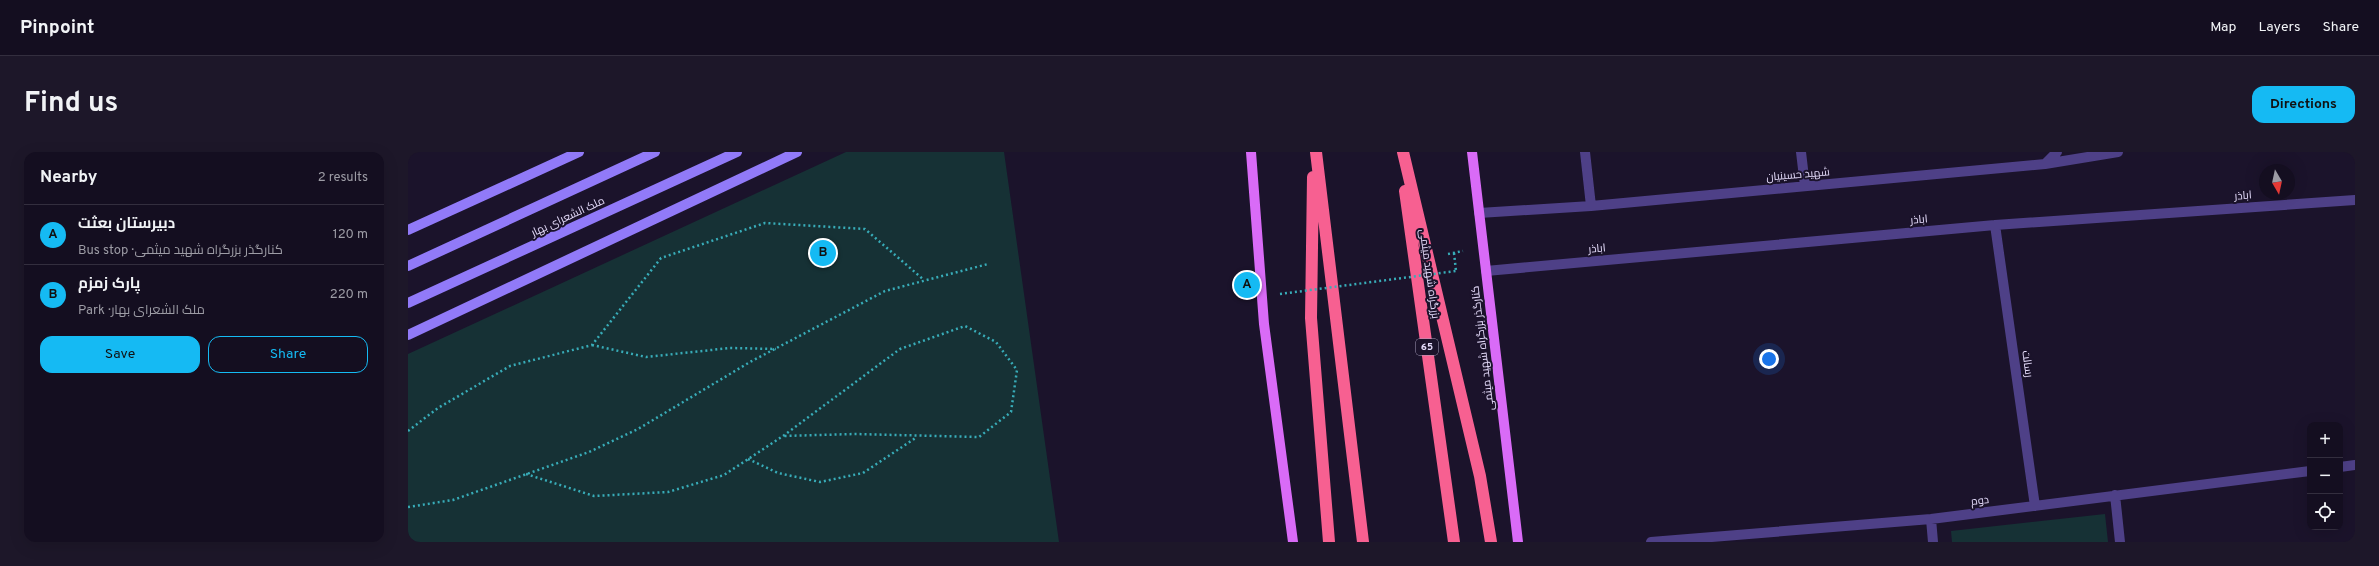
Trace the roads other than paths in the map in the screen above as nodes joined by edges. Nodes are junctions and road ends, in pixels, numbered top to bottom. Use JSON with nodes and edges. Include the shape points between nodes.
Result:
{"nodes":[{"id":1,"x":579,"y":152,"type":"edge"},
{"id":2,"x":654,"y":152,"type":"edge"},
{"id":3,"x":738,"y":152,"type":"edge"},
{"id":4,"x":798,"y":152,"type":"edge"},
{"id":5,"x":1251,"y":152,"type":"edge"},
{"id":6,"x":1313,"y":152,"type":"edge"},
{"id":7,"x":1316,"y":152,"type":"edge"},
{"id":8,"x":1399,"y":152,"type":"edge"},
{"id":9,"x":1403,"y":152,"type":"edge"},
{"id":10,"x":1472,"y":152,"type":"edge"},
{"id":11,"x":1585,"y":152,"type":"edge"},
{"id":12,"x":1801,"y":152,"type":"edge"},
{"id":13,"x":2057,"y":152,"type":"edge"},
{"id":14,"x":2118,"y":152,"type":"edge"},
{"id":15,"x":2045,"y":164,"type":"junction"},
{"id":16,"x":1805,"y":186,"type":"junction"},
{"id":17,"x":2355,"y":200,"type":"edge"},
{"id":18,"x":1591,"y":206,"type":"junction"},
{"id":19,"x":1479,"y":214,"type":"junction"},
{"id":20,"x":1994,"y":225,"type":"junction"},
{"id":21,"x":408,"y":230,"type":"edge"},
{"id":22,"x":408,"y":266,"type":"edge"},
{"id":23,"x":1486,"y":271,"type":"junction"},
{"id":24,"x":408,"y":303,"type":"edge"},
{"id":25,"x":408,"y":335,"type":"edge"},
{"id":26,"x":2355,"y":465,"type":"edge"},
{"id":27,"x":2343,"y":467,"type":"edge"},
{"id":28,"x":2307,"y":471,"type":"edge"},
{"id":29,"x":2115,"y":495,"type":"junction"},
{"id":30,"x":2035,"y":506,"type":"junction"},
{"id":31,"x":1931,"y":519,"type":"junction"},
{"id":32,"x":1293,"y":542,"type":"edge"},
{"id":33,"x":1328,"y":542,"type":"edge"},
{"id":34,"x":1363,"y":542,"type":"edge"},
{"id":35,"x":1454,"y":542,"type":"edge"},
{"id":36,"x":1491,"y":542,"type":"edge"},
{"id":37,"x":1518,"y":542,"type":"edge"},
{"id":38,"x":1651,"y":542,"type":"edge"},
{"id":39,"x":1933,"y":542,"type":"edge"},
{"id":40,"x":2120,"y":542,"type":"edge"}],
"edges":[{"from":1,"to":21,"type":"main road"},
{"from":2,"to":22,"type":"main road","name":"ملک الشعرای بهار"},
{"from":3,"to":24,"type":"main road","name":"ملک الشعرای بهار"},
{"from":4,"to":25,"type":"main road"},
{"from":5,"to":32,"type":"main road","via":[[1264,324]]},
{"from":6,"to":33,"type":"highway","via":[[1311,318]]},
{"from":7,"to":34,"type":"highway"},
{"from":8,"to":35,"type":"highway","name":"بزرگراه شهید میثمی","number":"65"},
{"from":9,"to":36,"type":"highway","via":[[1480,476]]},
{"from":10,"to":19,"type":"main road","name":"کنارگذر بزرگراه شهید میثمی"},
{"from":11,"to":18,"type":"street"},
{"from":12,"to":16,"type":"street"},
{"from":13,"to":15,"type":"street"},
{"from":14,"to":15,"type":"street","name":"شهید حسینیان"},
{"from":15,"to":16,"type":"street","name":"شهید حسینیان"},
{"from":16,"to":18,"type":"street","name":"شهید حسینیان"},
{"from":17,"to":20,"type":"street","name":"اباذر"},
{"from":18,"to":19,"type":"street","name":"شهید حسینیان"},
{"from":19,"to":23,"type":"main road","name":"کنارگذر بزرگراه شهید میثمی"},
{"from":20,"to":23,"type":"street","name":"اباذر"},
{"from":20,"to":30,"type":"street","name":"رسالت"},
{"from":23,"to":37,"type":"main road","name":"کنارگذر بزرگراه شهید میثمی"},
{"from":26,"to":27,"type":"street"},
{"from":28,"to":29,"type":"street","name":"دوم"},
{"from":29,"to":30,"type":"street","name":"دوم"},
{"from":29,"to":40,"type":"street"},
{"from":30,"to":31,"type":"street","name":"دوم"},
{"from":31,"to":38,"type":"street","name":"دوم"},
{"from":31,"to":39,"type":"street"}]}
